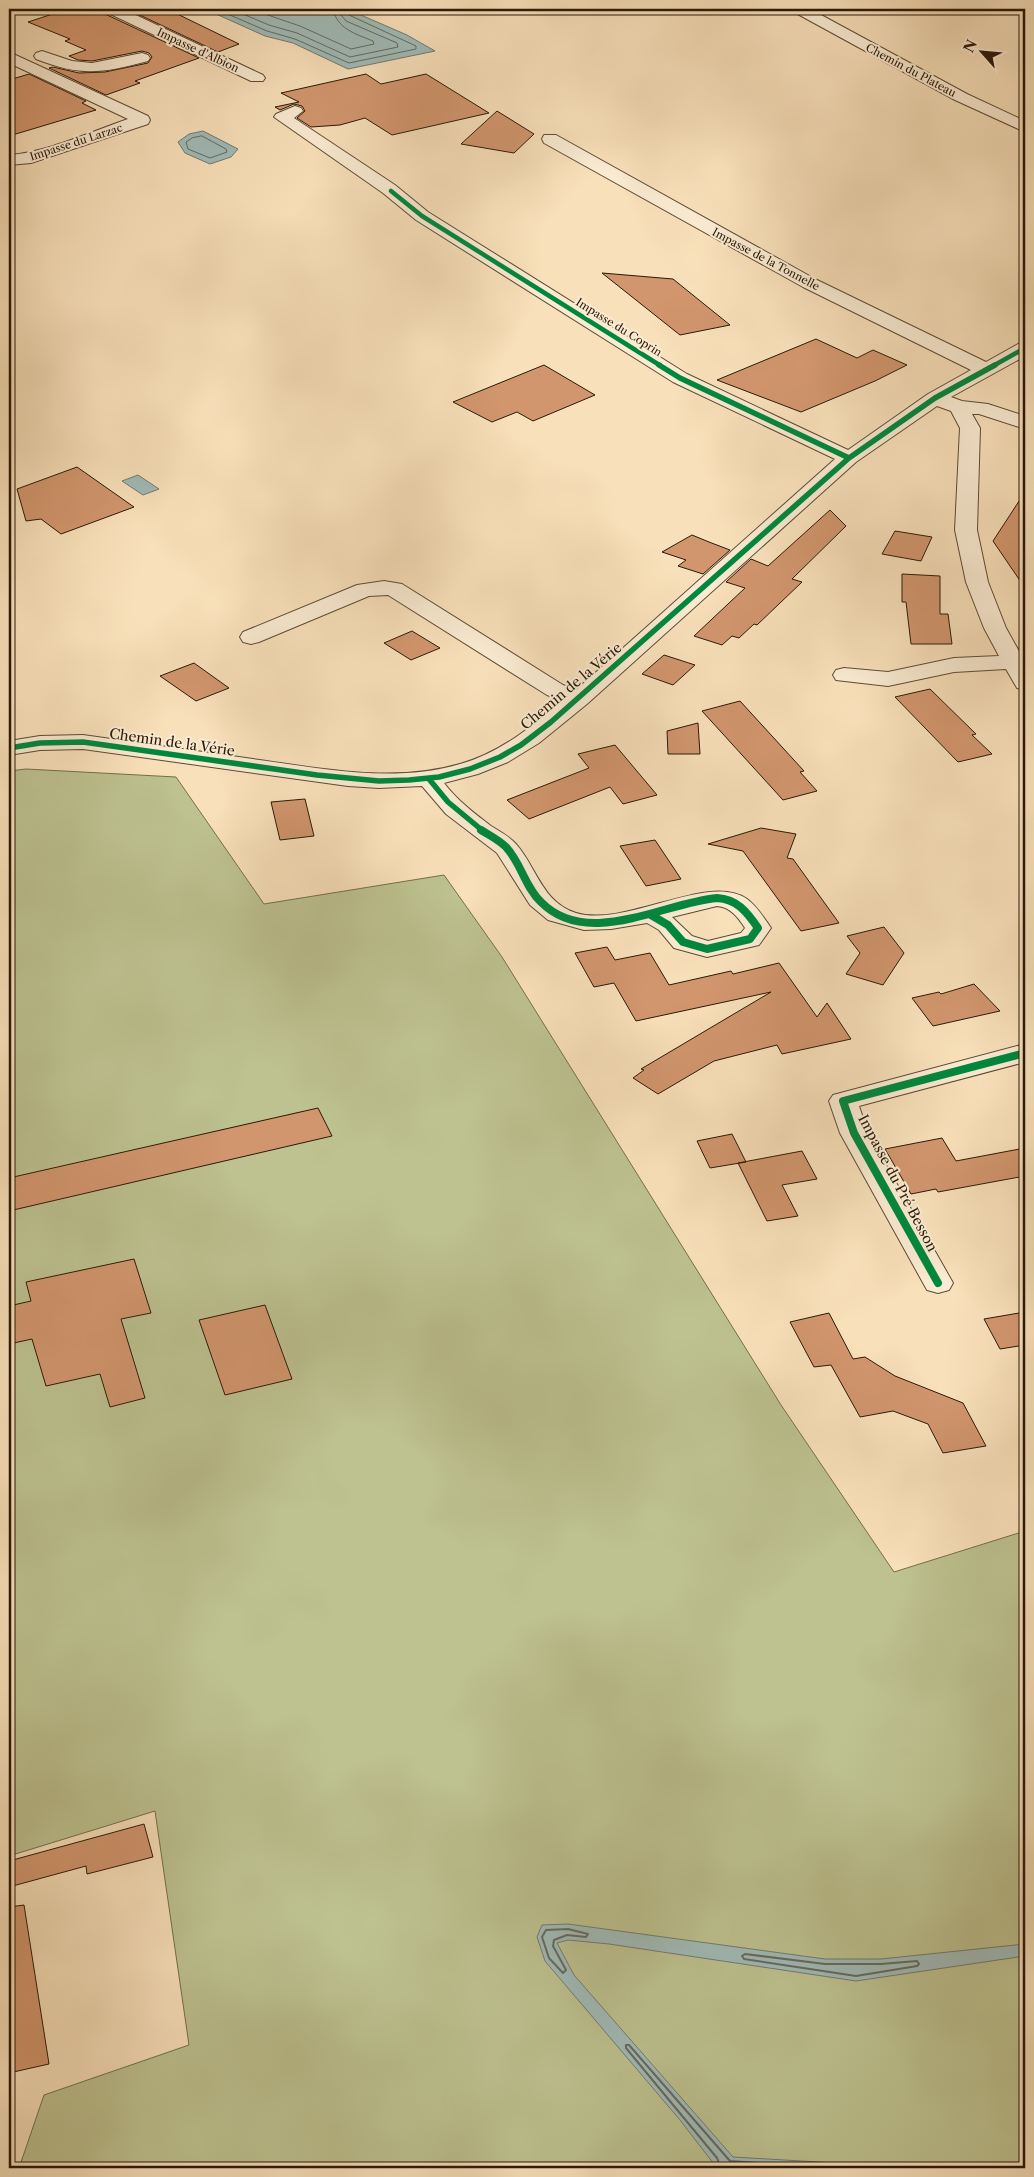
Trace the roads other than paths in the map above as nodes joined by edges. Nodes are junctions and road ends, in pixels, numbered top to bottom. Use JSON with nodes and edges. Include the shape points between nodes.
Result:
{"nodes":[{"id":1,"x":112,"y":9,"type":"edge"},
{"id":2,"x":799,"y":9,"type":"edge"},
{"id":3,"x":9,"y":42,"type":"edge"},
{"id":4,"x":9,"y":57,"type":"edge"},
{"id":5,"x":142,"y":58,"type":"dead end"},
{"id":6,"x":257,"y":78,"type":"dead end"},
{"id":7,"x":295,"y":111,"type":"dead end"},
{"id":8,"x":1025,"y":127,"type":"edge"},
{"id":9,"x":550,"y":139,"type":"dead end"},
{"id":10,"x":9,"y":160,"type":"edge"},
{"id":11,"x":1025,"y":348,"type":"edge"},
{"id":12,"x":987,"y":370,"type":"junction"},
{"id":13,"x":935,"y":398,"type":"junction"},
{"id":14,"x":959,"y":407,"type":"junction"},
{"id":15,"x":1025,"y":423,"type":"edge"},
{"id":16,"x":850,"y":458,"type":"junction"},
{"id":17,"x":251,"y":637,"type":"dead end"},
{"id":18,"x":1014,"y":662,"type":"junction"},
{"id":19,"x":844,"y":675,"type":"dead end"},
{"id":20,"x":1025,"y":683,"type":"edge"},
{"id":21,"x":579,"y":699,"type":"junction"},
{"id":22,"x":9,"y":748,"type":"edge"},
{"id":23,"x":429,"y":780,"type":"junction"},
{"id":24,"x":651,"y":915,"type":"dead end"},
{"id":25,"x":1025,"y":1053,"type":"edge"},
{"id":26,"x":938,"y":1283,"type":"dead end"}],
"edges":[{"from":1,"to":6,"type":"street","name":"Impasse d'Albion"},
{"from":2,"to":8,"type":"street","name":"Chemin du Plateau","via":[[960,97]]},
{"from":3,"to":5,"type":"street","via":[[71,67],[94,68]]},
{"from":4,"to":10,"type":"street","name":"Impasse du Larzac","via":[[142,120],[45,153]]},
{"from":7,"to":16,"type":"street","name":"Impasse du Coprin","via":[[282,117],[391,191],[422,216],[680,378]]},
{"from":9,"to":12,"type":"street","name":"Impasse de la Tonnelle","via":[[809,283]]},
{"from":11,"to":12,"type":"street","name":"Chemin de la Vérie"},
{"from":12,"to":13,"type":"street","name":"Chemin de la Vérie"},
{"from":13,"to":14,"type":"street"},
{"from":13,"to":16,"type":"street","name":"Chemin de la Vérie"},
{"from":14,"to":15,"type":"street","via":[[981,408]]},
{"from":14,"to":18,"type":"street","via":[[970,428],[966,530],[977,582],[995,628]]},
{"from":16,"to":21,"type":"street","name":"Chemin de la Vérie"},
{"from":17,"to":21,"type":"street","via":[[365,590],[389,588],[555,690]]},
{"from":18,"to":19,"type":"street","via":[[954,665],[888,680]]},
{"from":18,"to":20,"type":"street"},
{"from":21,"to":23,"type":"street","name":"Chemin de la Vérie","via":[[500,757]]},
{"from":22,"to":23,"type":"street","name":"Chemin de la Vérie","via":[[83,742],[357,780]]},
{"from":23,"to":24,"type":"street","via":[[465,818],[508,849],[538,901],[552,914],[574,921],[606,922]]},
{"from":25,"to":26,"type":"street","name":"Impasse du Pré Besson","via":[[843,1101],[854,1133]]}]}
